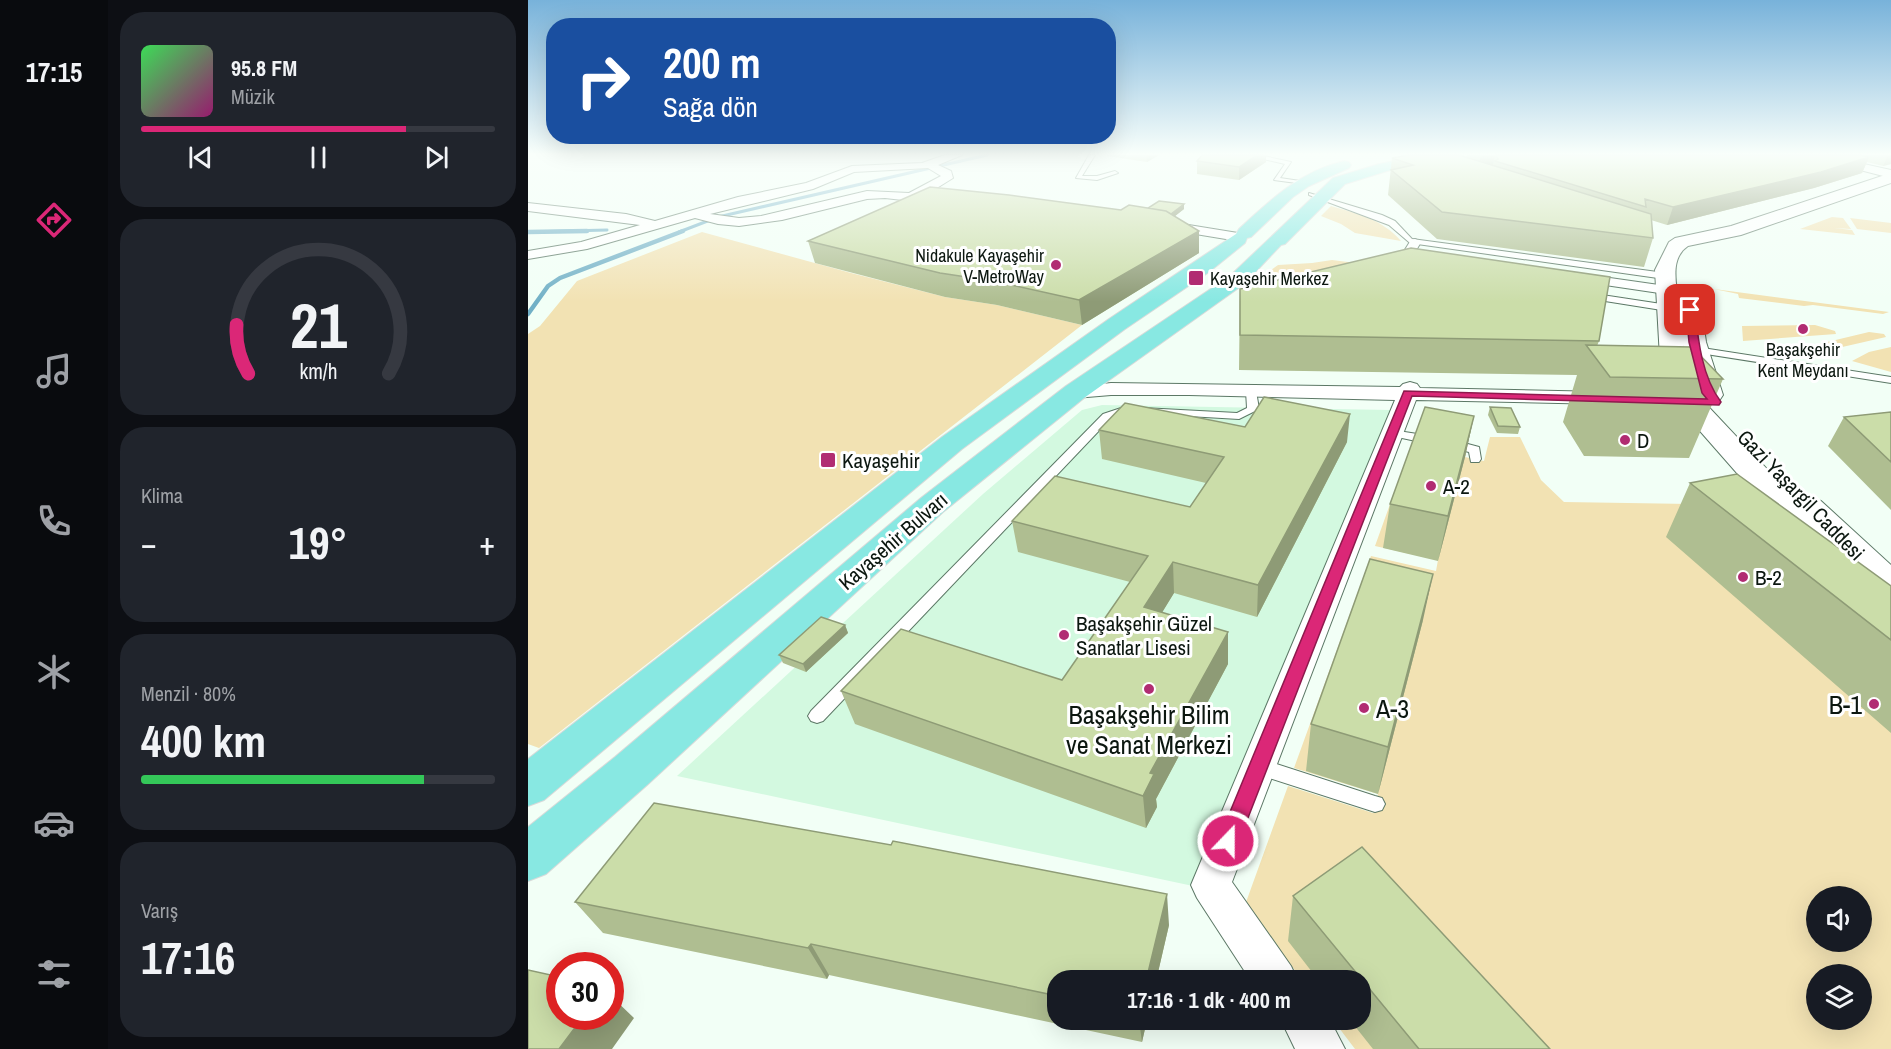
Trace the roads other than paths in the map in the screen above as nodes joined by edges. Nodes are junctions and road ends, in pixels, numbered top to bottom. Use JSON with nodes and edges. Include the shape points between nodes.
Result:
{"nodes":[{"id":1,"x":732,"y":204,"type":"edge"},
{"id":2,"x":827,"y":204,"type":"edge"},
{"id":3,"x":1292,"y":204,"type":"edge"},
{"id":4,"x":1303,"y":204,"type":"edge"},
{"id":5,"x":1345,"y":204,"type":"edge"},
{"id":6,"x":1821,"y":204,"type":"edge"},
{"id":7,"x":528,"y":207,"type":"edge"},
{"id":8,"x":700,"y":216,"type":"junction"},
{"id":9,"x":1150,"y":222,"type":"edge"},
{"id":10,"x":655,"y":225,"type":"junction"},
{"id":11,"x":1240,"y":237,"type":"junction"},
{"id":12,"x":1275,"y":242,"type":"junction"},
{"id":13,"x":1415,"y":242,"type":"junction"},
{"id":14,"x":1407,"y":254,"type":"junction"},
{"id":15,"x":528,"y":255,"type":"edge"},
{"id":16,"x":1425,"y":256,"type":"edge"},
{"id":17,"x":1399,"y":269,"type":"edge"},
{"id":18,"x":1564,"y":276,"type":"edge"},
{"id":19,"x":1237,"y":280,"type":"junction"},
{"id":20,"x":1299,"y":282,"type":"edge"},
{"id":21,"x":1672,"y":288,"type":"junction"},
{"id":22,"x":1574,"y":294,"type":"edge"},
{"id":23,"x":1696,"y":350,"type":"junction"},
{"id":24,"x":1124,"y":358,"type":"junction"},
{"id":25,"x":1891,"y":380,"type":"edge"},
{"id":26,"x":1409,"y":390,"type":"junction"},
{"id":27,"x":1251,"y":391,"type":"junction"},
{"id":28,"x":1075,"y":392,"type":"junction"},
{"id":29,"x":1625,"y":395,"type":"edge"},
{"id":30,"x":1685,"y":396,"type":"junction"},
{"id":31,"x":1392,"y":433,"type":"junction"},
{"id":32,"x":1474,"y":459,"type":"dead end"},
{"id":33,"x":1891,"y":585,"type":"edge"},
{"id":34,"x":1891,"y":610,"type":"edge"},
{"id":35,"x":817,"y":716,"type":"dead end"},
{"id":36,"x":1258,"y":766,"type":"junction"},
{"id":37,"x":528,"y":786,"type":"edge"},
{"id":38,"x":1375,"y":804,"type":"dead end"},
{"id":39,"x":528,"y":858,"type":"edge"},
{"id":40,"x":1269,"y":970,"type":"edge"},
{"id":41,"x":1310,"y":1030,"type":"edge"},
{"id":42,"x":1322,"y":1049,"type":"edge"}],
"edges":[{"from":1,"to":8,"type":"street"},
{"from":2,"to":8,"type":"street","via":[[749,223]]},
{"from":3,"to":11,"type":"main road","name":"Kayaşehir Bulvarı"},
{"from":4,"to":12,"type":"main road","name":"Kayaşehir Bulvarı"},
{"from":5,"to":13,"type":"lane","via":[[1392,223]]},
{"from":6,"to":21,"type":"street","name":"Gazi Yaşargil Caddesi","via":[[1683,244],[1666,262]]},
{"from":7,"to":10,"type":"street"},
{"from":8,"to":10,"type":"street"},
{"from":9,"to":11,"type":"street"},
{"from":10,"to":15,"type":"street","via":[[582,246]]},
{"from":11,"to":12,"type":"main road","via":[[1248,245]]},
{"from":11,"to":37,"type":"main road","name":"Kayaşehir Bulvarı","via":[[1202,268],[952,443]]},
{"from":12,"to":19,"type":"main road","name":"Kayaşehir Bulvarı"},
{"from":13,"to":14,"type":"street"},
{"from":13,"to":21,"type":"lane"},
{"from":14,"to":16,"type":"street"},
{"from":14,"to":17,"type":"street"},
{"from":18,"to":21,"type":"street"},
{"from":19,"to":20,"type":"lane"},
{"from":19,"to":24,"type":"main road","name":"Kayaşehir Bulvarı"},
{"from":21,"to":22,"type":"lane"},
{"from":21,"to":23,"type":"street","name":"Gazi Yaşargil Caddesi"},
{"from":21,"to":30,"type":"street","name":"Gazi Yaşargil Caddesi","via":[[1672,358]]},
{"from":23,"to":25,"type":"lane"},
{"from":23,"to":30,"type":"street","name":"Gazi Yaşargil Caddesi"},
{"from":24,"to":26,"type":"street","via":[[1125,369],[1131,376],[1153,382]]},
{"from":24,"to":28,"type":"main road","name":"Kayaşehir Bulvarı"},
{"from":26,"to":27,"type":"street"},
{"from":26,"to":29,"type":"street"},
{"from":26,"to":31,"type":"street"},
{"from":27,"to":28,"type":"street"},
{"from":27,"to":35,"type":"lane","via":[[1253,409],[1239,416],[1137,410],[1107,416]]},
{"from":28,"to":39,"type":"main road","name":"Kayaşehir Bulvarı","via":[[932,505]]},
{"from":30,"to":33,"type":"street","name":"Gazi Yaşargil Caddesi","via":[[1771,466]]},
{"from":30,"to":34,"type":"street","name":"Gazi Yaşargil Caddesi","via":[[1823,549]]},
{"from":31,"to":32,"type":"lane","via":[[1472,448],[1476,451]]},
{"from":31,"to":36,"type":"street"},
{"from":36,"to":38,"type":"lane"},
{"from":36,"to":40,"type":"street","via":[[1211,885]]},
{"from":41,"to":42,"type":"street"}]}
